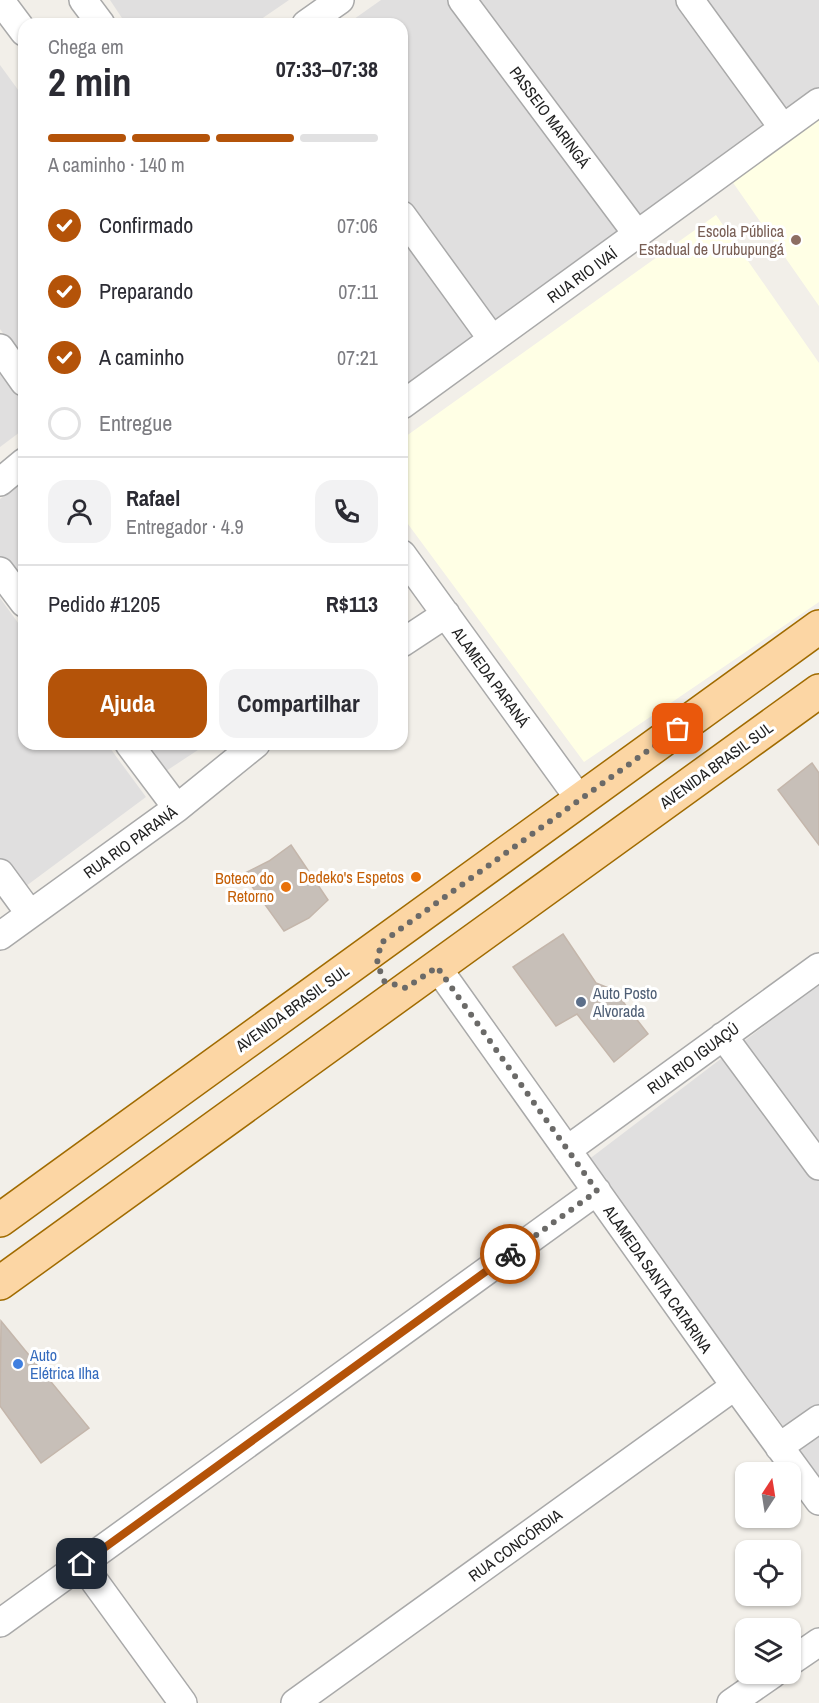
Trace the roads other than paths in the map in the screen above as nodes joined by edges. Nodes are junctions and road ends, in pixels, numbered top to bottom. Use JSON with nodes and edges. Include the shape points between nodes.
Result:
{"nodes":[{"id":1,"x":83,"y":0,"type":"edge"},
{"id":2,"x":340,"y":0,"type":"edge"},
{"id":3,"x":462,"y":0,"type":"edge"},
{"id":4,"x":690,"y":0,"type":"edge"},
{"id":5,"x":96,"y":18,"type":"edge"},
{"id":6,"x":314,"y":18,"type":"edge"},
{"id":7,"x":819,"y":102,"type":"edge"},
{"id":8,"x":783,"y":128,"type":"junction"},
{"id":9,"x":408,"y":223,"type":"edge"},
{"id":10,"x":638,"y":234,"type":"junction"},
{"id":11,"x":492,"y":339,"type":"junction"},
{"id":12,"x":0,"y":348,"type":"edge"},
{"id":13,"x":18,"y":374,"type":"edge"},
{"id":14,"x":408,"y":401,"type":"edge"},
{"id":15,"x":18,"y":467,"type":"edge"},
{"id":16,"x":0,"y":482,"type":"edge"},
{"id":17,"x":408,"y":562,"type":"edge"},
{"id":18,"x":0,"y":571,"type":"edge"},
{"id":19,"x":18,"y":595,"type":"edge"},
{"id":20,"x":446,"y":614,"type":"junction"},
{"id":21,"x":819,"y":627,"type":"edge"},
{"id":22,"x":408,"y":639,"type":"edge"},
{"id":23,"x":819,"y":691,"type":"edge"},
{"id":24,"x":134,"y":750,"type":"edge"},
{"id":25,"x":249,"y":750,"type":"edge"},
{"id":26,"x":580,"y":800,"type":"junction"},
{"id":27,"x":177,"y":808,"type":"junction"},
{"id":28,"x":0,"y":873,"type":"edge"},
{"id":29,"x":30,"y":914,"type":"junction"},
{"id":30,"x":0,"y":936,"type":"edge"},
{"id":31,"x":381,"y":943,"type":"junction"},
{"id":32,"x":437,"y":967,"type":"junction"},
{"id":33,"x":819,"y":967,"type":"edge"},
{"id":34,"x":406,"y":988,"type":"junction"},
{"id":35,"x":723,"y":1036,"type":"junction"},
{"id":36,"x":567,"y":1150,"type":"junction"},
{"id":37,"x":819,"y":1166,"type":"edge"},
{"id":38,"x":597,"y":1191,"type":"junction"},
{"id":39,"x":0,"y":1220,"type":"edge"},
{"id":40,"x":0,"y":1283,"type":"edge"},
{"id":41,"x":735,"y":1386,"type":"junction"},
{"id":42,"x":819,"y":1419,"type":"edge"},
{"id":43,"x":779,"y":1447,"type":"junction"},
{"id":44,"x":819,"y":1501,"type":"edge"},
{"id":45,"x":82,"y":1564,"type":"junction"},
{"id":46,"x":0,"y":1623,"type":"edge"},
{"id":47,"x":819,"y":1642,"type":"edge"},
{"id":48,"x":801,"y":1654,"type":"edge"},
{"id":49,"x":759,"y":1684,"type":"edge"},
{"id":50,"x":183,"y":1703,"type":"edge"},
{"id":51,"x":295,"y":1703,"type":"edge"},
{"id":52,"x":731,"y":1703,"type":"edge"}],
"edges":[{"from":1,"to":5,"type":"street"},
{"from":2,"to":6,"type":"street"},
{"from":3,"to":10,"type":"street","name":"PASSEIO MARINGÁ"},
{"from":4,"to":8,"type":"street"},
{"from":7,"to":8,"type":"street","name":"RUA RIO IVAÍ"},
{"from":8,"to":10,"type":"street","name":"RUA RIO IVAÍ"},
{"from":9,"to":11,"type":"street"},
{"from":10,"to":11,"type":"street","name":"RUA RIO IVAÍ"},
{"from":11,"to":14,"type":"street","name":"RUA RIO IVAÍ"},
{"from":12,"to":13,"type":"street"},
{"from":15,"to":16,"type":"street"},
{"from":17,"to":20,"type":"street","name":"ALAMEDA PARANÁ"},
{"from":18,"to":19,"type":"street"},
{"from":20,"to":22,"type":"street"},
{"from":20,"to":26,"type":"street","name":"ALAMEDA PARANÁ"},
{"from":21,"to":26,"type":"main road","name":"AVENIDA BRASIL SUL"},
{"from":23,"to":32,"type":"main road","name":"AVENIDA BRASIL SUL"},
{"from":24,"to":27,"type":"street"},
{"from":25,"to":27,"type":"street","name":"RUA RIO PARANÁ"},
{"from":26,"to":31,"type":"main road","name":"AVENIDA BRASIL SUL"},
{"from":27,"to":29,"type":"street","name":"RUA RIO PARANÁ"},
{"from":28,"to":29,"type":"street"},
{"from":29,"to":30,"type":"street","name":"RUA RIO PARANÁ"},
{"from":31,"to":34,"type":"main road","via":[[377,963],[384,981]]},
{"from":31,"to":39,"type":"main road","name":"AVENIDA BRASIL SUL"},
{"from":32,"to":34,"type":"main road","name":"AVENIDA BRASIL SUL"},
{"from":32,"to":36,"type":"street","name":"ALAMEDA SANTA CATARINA"},
{"from":33,"to":35,"type":"street","name":"RUA RIO IGUAÇÚ"},
{"from":34,"to":40,"type":"main road","name":"AVENIDA BRASIL SUL"},
{"from":35,"to":36,"type":"street","name":"RUA RIO IGUAÇÚ"},
{"from":35,"to":37,"type":"street"},
{"from":36,"to":38,"type":"street","name":"ALAMEDA SANTA CATARINA"},
{"from":38,"to":41,"type":"street","name":"ALAMEDA SANTA CATARINA"},
{"from":38,"to":45,"type":"street"},
{"from":41,"to":43,"type":"street","name":"ALAMEDA SANTA CATARINA"},
{"from":41,"to":51,"type":"street","name":"RUA CONCÓRDIA"},
{"from":42,"to":43,"type":"street"},
{"from":43,"to":44,"type":"street","name":"ALAMEDA SANTA CATARINA"},
{"from":45,"to":46,"type":"street"},
{"from":45,"to":50,"type":"street"},
{"from":47,"to":48,"type":"street"},
{"from":49,"to":52,"type":"street"}]}
